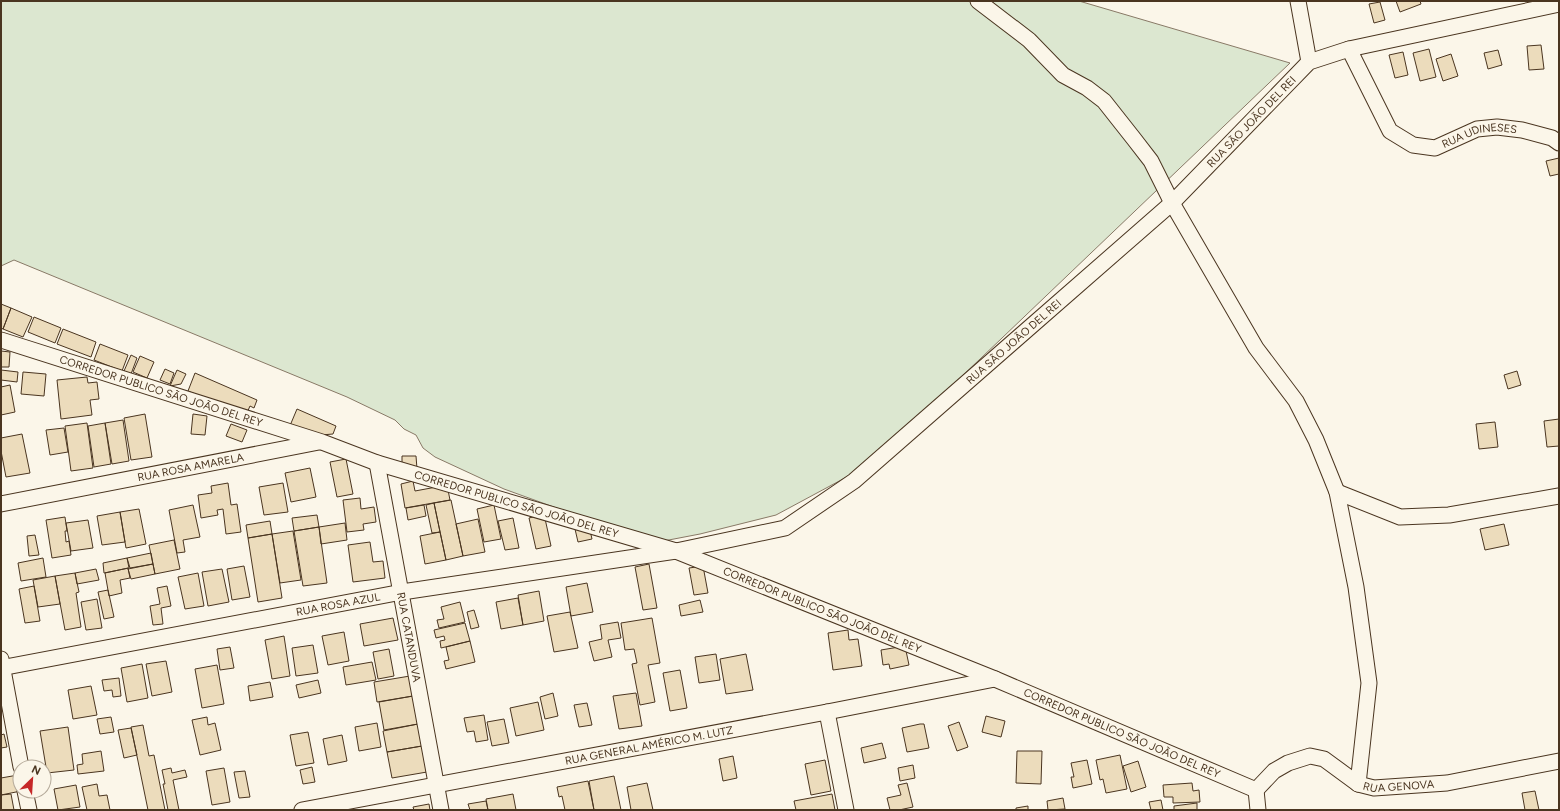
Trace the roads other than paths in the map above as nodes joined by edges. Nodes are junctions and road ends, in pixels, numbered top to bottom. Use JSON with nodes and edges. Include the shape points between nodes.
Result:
{"nodes":[{"id":1,"x":978,"y":1,"type":"edge"},
{"id":2,"x":1298,"y":1,"type":"edge"},
{"id":3,"x":1559,"y":4,"type":"edge"},
{"id":4,"x":1349,"y":49,"type":"junction"},
{"id":5,"x":1309,"y":62,"type":"junction"},
{"id":6,"x":1559,"y":143,"type":"edge"},
{"id":7,"x":1172,"y":203,"type":"junction"},
{"id":8,"x":1,"y":340,"type":"edge"},
{"id":9,"x":322,"y":442,"type":"junction"},
{"id":10,"x":377,"y":463,"type":"junction"},
{"id":11,"x":1337,"y":492,"type":"junction"},
{"id":12,"x":1559,"y":496,"type":"edge"},
{"id":13,"x":1,"y":504,"type":"edge"},
{"id":14,"x":676,"y":551,"type":"junction"},
{"id":15,"x":402,"y":592,"type":"junction"},
{"id":16,"x":2,"y":665,"type":"edge"},
{"id":17,"x":995,"y":679,"type":"junction"},
{"id":18,"x":828,"y":712,"type":"junction"},
{"id":19,"x":20,"y":759,"type":"edge"},
{"id":20,"x":1559,"y":761,"type":"edge"},
{"id":21,"x":1358,"y":784,"type":"junction"},
{"id":22,"x":437,"y":786,"type":"junction"},
{"id":23,"x":1256,"y":790,"type":"junction"},
{"id":24,"x":27,"y":799,"type":"edge"},
{"id":25,"x":29,"y":810,"type":"edge"},
{"id":26,"x":302,"y":810,"type":"edge"},
{"id":27,"x":441,"y":810,"type":"edge"},
{"id":28,"x":846,"y":810,"type":"edge"},
{"id":29,"x":1258,"y":810,"type":"edge"}],
"edges":[{"from":1,"to":7,"type":"street","via":[[1029,40],[1063,75],[1104,101],[1151,161]]},
{"from":2,"to":5,"type":"street"},
{"from":3,"to":4,"type":"street"},
{"from":4,"to":5,"type":"street"},
{"from":4,"to":6,"type":"street","name":"RUA UDINESES","via":[[1390,131],[1413,145],[1435,148],[1477,129],[1497,127],[1522,130],[1552,138]]},
{"from":5,"to":7,"type":"street","name":"RUA SÃO JOÃO DEL REI"},
{"from":7,"to":11,"type":"street","via":[[1256,348],[1296,401],[1316,440]]},
{"from":7,"to":14,"type":"street","name":"RUA SÃO JOÃO DEL REI","via":[[854,481],[785,528]]},
{"from":8,"to":9,"type":"street","name":"CORREDOR PUBLICO SÃO JOÃO DEL REY"},
{"from":9,"to":10,"type":"street"},
{"from":9,"to":13,"type":"street","name":"RUA ROSA AMARELA"},
{"from":10,"to":14,"type":"street","name":"CORREDOR PUBLICO SÃO JOÃO DEL REY"},
{"from":10,"to":15,"type":"street","name":"RUA CATANDUVA"},
{"from":11,"to":12,"type":"street","via":[[1400,517],[1449,515]]},
{"from":11,"to":21,"type":"street","via":[[1356,586],[1369,682]]},
{"from":14,"to":15,"type":"street","name":"RUA ROSA AZUL"},
{"from":14,"to":17,"type":"street","name":"CORREDOR PUBLICO SÃO JOÃO DEL REY"},
{"from":15,"to":16,"type":"street","name":"RUA ROSA AZUL"},
{"from":15,"to":22,"type":"street","name":"RUA CATANDUVA"},
{"from":16,"to":19,"type":"street"},
{"from":17,"to":18,"type":"street","name":"RUA GENERAL AMÉRICO M. LUTZ"},
{"from":17,"to":23,"type":"street","name":"CORREDOR PUBLICO SÃO JOÃO DEL REY"},
{"from":18,"to":22,"type":"street","name":"RUA GENERAL AMÉRICO M. LUTZ"},
{"from":18,"to":28,"type":"street"},
{"from":20,"to":21,"type":"street","name":"RUA GENOVA","via":[[1447,783],[1374,788]]},
{"from":21,"to":23,"type":"street","name":"RUA GENOVA","via":[[1324,759],[1310,756],[1274,771]]},
{"from":22,"to":26,"type":"street","name":"RUA GENERAL AMÉRICO M. LUTZ"},
{"from":22,"to":27,"type":"street","name":"RUA CATANDUVA"},
{"from":23,"to":29,"type":"street"},
{"from":24,"to":25,"type":"street"}]}
